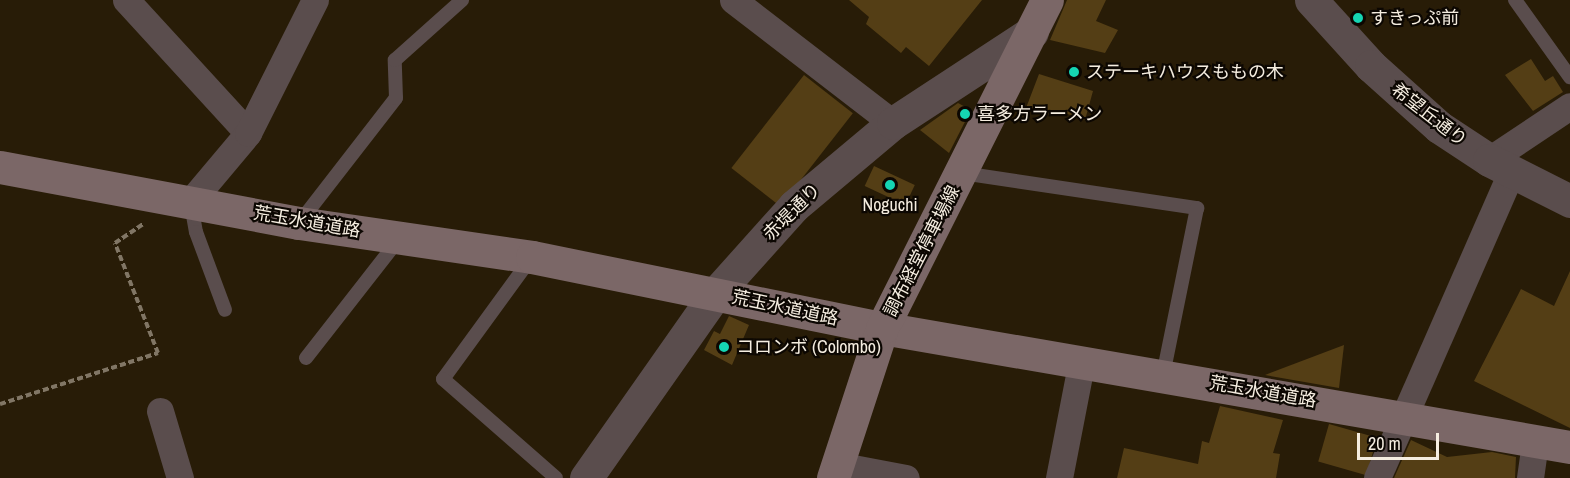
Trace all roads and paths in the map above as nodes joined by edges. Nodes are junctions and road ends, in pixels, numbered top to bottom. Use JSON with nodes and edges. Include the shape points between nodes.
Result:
{"nodes":[{"id":1,"x":126,"y":0,"type":"edge"},
{"id":2,"x":315,"y":0,"type":"edge"},
{"id":3,"x":462,"y":0,"type":"edge"},
{"id":4,"x":733,"y":0,"type":"edge"},
{"id":5,"x":1047,"y":0,"type":"edge"},
{"id":6,"x":1311,"y":0,"type":"edge"},
{"id":7,"x":1515,"y":0,"type":"edge"},
{"id":8,"x":1032,"y":32,"type":"junction"},
{"id":9,"x":1570,"y":77,"type":"edge"},
{"id":10,"x":1570,"y":106,"type":"edge"},
{"id":11,"x":893,"y":123,"type":"junction"},
{"id":12,"x":248,"y":133,"type":"junction"},
{"id":13,"x":1500,"y":166,"type":"junction"},
{"id":14,"x":0,"y":167,"type":"edge"},
{"id":15,"x":962,"y":173,"type":"junction"},
{"id":16,"x":185,"y":200,"type":"junction"},
{"id":17,"x":1570,"y":201,"type":"edge"},
{"id":18,"x":299,"y":223,"type":"junction"},
{"id":19,"x":400,"y":238,"type":"junction"},
{"id":20,"x":532,"y":257,"type":"junction"},
{"id":21,"x":716,"y":293,"type":"junction"},
{"id":22,"x":225,"y":310,"type":"dead end"},
{"id":23,"x":882,"y":328,"type":"junction"},
{"id":24,"x":306,"y":358,"type":"dead end"},
{"id":25,"x":1082,"y":360,"type":"junction"},
{"id":26,"x":1163,"y":375,"type":"junction"},
{"id":27,"x":0,"y":404,"type":"edge"},
{"id":28,"x":160,"y":411,"type":"dead end"},
{"id":29,"x":1400,"y":416,"type":"junction"},
{"id":30,"x":1535,"y":441,"type":"junction"},
{"id":31,"x":1570,"y":447,"type":"edge"},
{"id":32,"x":835,"y":472,"type":"edge"},
{"id":33,"x":180,"y":478,"type":"edge"},
{"id":34,"x":555,"y":478,"type":"edge"},
{"id":35,"x":586,"y":478,"type":"edge"},
{"id":36,"x":906,"y":478,"type":"edge"},
{"id":37,"x":1059,"y":478,"type":"edge"},
{"id":38,"x":1377,"y":478,"type":"edge"},
{"id":39,"x":1530,"y":478,"type":"edge"}],
"edges":[{"from":1,"to":12,"type":"street"},
{"from":2,"to":12,"type":"street"},
{"from":3,"to":18,"type":"lane","via":[[395,60],[396,98]]},
{"from":4,"to":11,"type":"street"},
{"from":5,"to":8,"type":"main road"},
{"from":6,"to":13,"type":"street","name":"希望丘通り","via":[[1403,96]]},
{"from":7,"to":9,"type":"lane"},
{"from":8,"to":11,"type":"street","name":"赤堤通り"},
{"from":8,"to":15,"type":"main road","name":"調布経堂停車場線"},
{"from":10,"to":13,"type":"street"},
{"from":11,"to":21,"type":"street","name":"赤堤通り","via":[[794,206]]},
{"from":12,"to":16,"type":"street"},
{"from":13,"to":17,"type":"street","name":"希望丘通り"},
{"from":13,"to":29,"type":"street"},
{"from":14,"to":16,"type":"main road","name":"荒玉水道道路"},
{"from":15,"to":23,"type":"main road","name":"調布経堂停車場線"},
{"from":15,"to":26,"type":"lane","via":[[1197,208]]},
{"from":16,"to":18,"type":"main road","name":"荒玉水道道路"},
{"from":16,"to":22,"type":"lane"},
{"from":16,"to":27,"type":"path","via":[[115,243],[158,353]]},
{"from":18,"to":19,"type":"main road","name":"荒玉水道道路"},
{"from":19,"to":20,"type":"main road","name":"荒玉水道道路"},
{"from":19,"to":24,"type":"lane"},
{"from":20,"to":21,"type":"main road","name":"荒玉水道道路"},
{"from":20,"to":34,"type":"lane","via":[[443,379]]},
{"from":21,"to":23,"type":"main road","name":"荒玉水道道路"},
{"from":21,"to":35,"type":"street","name":"赤堤通り"},
{"from":23,"to":25,"type":"main road","name":"荒玉水道道路"},
{"from":23,"to":32,"type":"main road","name":"調布経堂停車場線"},
{"from":25,"to":26,"type":"main road","name":"荒玉水道道路"},
{"from":25,"to":37,"type":"street"},
{"from":26,"to":29,"type":"main road","name":"荒玉水道道路"},
{"from":28,"to":33,"type":"street"},
{"from":29,"to":30,"type":"main road","name":"荒玉水道道路"},
{"from":29,"to":38,"type":"street"},
{"from":30,"to":31,"type":"main road","name":"荒玉水道道路"},
{"from":30,"to":39,"type":"street"},
{"from":32,"to":36,"type":"street"}]}
